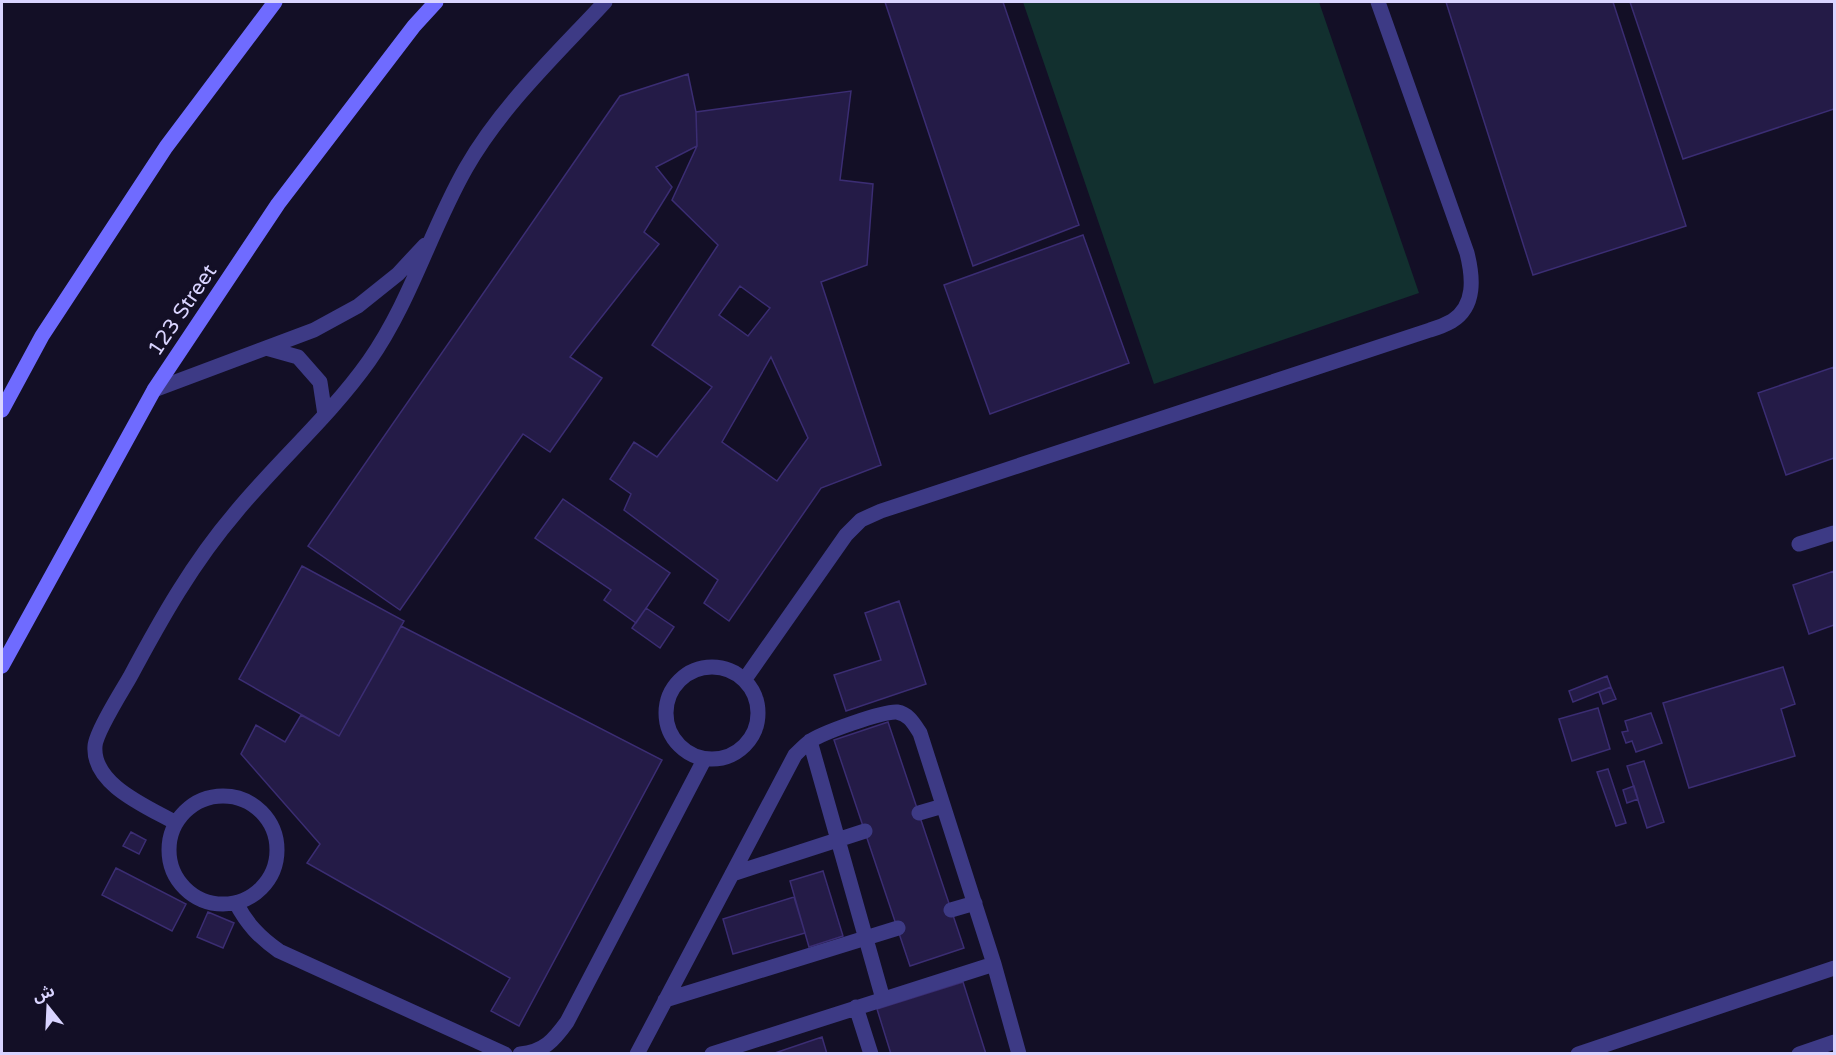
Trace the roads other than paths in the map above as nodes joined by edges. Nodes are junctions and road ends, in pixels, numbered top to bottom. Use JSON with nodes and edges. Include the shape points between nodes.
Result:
{"nodes":[{"id":1,"x":275,"y":2,"type":"edge"},
{"id":2,"x":436,"y":2,"type":"edge"},
{"id":3,"x":605,"y":2,"type":"edge"},
{"id":4,"x":1378,"y":2,"type":"edge"},
{"id":5,"x":432,"y":237,"type":"junction"},
{"id":6,"x":266,"y":348,"type":"junction"},
{"id":7,"x":154,"y":390,"type":"junction"},
{"id":8,"x":2,"y":410,"type":"edge"},
{"id":9,"x":325,"y":415,"type":"junction"},
{"id":10,"x":1834,"y":533,"type":"edge"},
{"id":11,"x":1799,"y":544,"type":"dead end"},
{"id":12,"x":2,"y":666,"type":"edge"},
{"id":13,"x":745,"y":679,"type":"junction"},
{"id":14,"x":810,"y":741,"type":"junction"},
{"id":15,"x":704,"y":760,"type":"junction"},
{"id":16,"x":943,"y":806,"type":"junction"},
{"id":17,"x":919,"y":813,"type":"dead end"},
{"id":18,"x":176,"y":823,"type":"junction"},
{"id":19,"x":865,"y":831,"type":"dead end"},
{"id":20,"x":838,"y":839,"type":"junction"},
{"id":21,"x":732,"y":874,"type":"junction"},
{"id":22,"x":236,"y":903,"type":"junction"},
{"id":23,"x":975,"y":903,"type":"junction"},
{"id":24,"x":951,"y":910,"type":"dead end"},
{"id":25,"x":898,"y":928,"type":"dead end"},
{"id":26,"x":866,"y":937,"type":"junction"},
{"id":27,"x":994,"y":964,"type":"junction"},
{"id":28,"x":1834,"y":968,"type":"edge"},
{"id":29,"x":883,"y":999,"type":"junction"},
{"id":30,"x":666,"y":1000,"type":"junction"},
{"id":31,"x":856,"y":1007,"type":"junction"},
{"id":32,"x":1834,"y":1042,"type":"edge"},
{"id":33,"x":505,"y":1053,"type":"edge"},
{"id":34,"x":520,"y":1053,"type":"edge"},
{"id":35,"x":637,"y":1053,"type":"edge"},
{"id":36,"x":717,"y":1053,"type":"edge"},
{"id":37,"x":872,"y":1053,"type":"edge"},
{"id":38,"x":1019,"y":1053,"type":"edge"},
{"id":39,"x":1578,"y":1053,"type":"edge"},
{"id":40,"x":1799,"y":1053,"type":"edge"}],
"edges":[{"from":1,"to":8,"type":"main road","via":[[166,147],[42,336]]},
{"from":2,"to":7,"type":"main road","name":"123 Street","via":[[278,204]]},
{"from":3,"to":5,"type":"street","via":[[483,140]]},
{"from":4,"to":13,"type":"street","via":[[1467,253],[1472,292],[1466,307],[1452,321],[1418,334],[861,520],[846,535]]},
{"from":5,"to":6,"type":"street","via":[[398,274],[358,306],[314,330]]},
{"from":5,"to":9,"type":"street","via":[[405,301],[369,361]]},
{"from":6,"to":7,"type":"street"},
{"from":6,"to":9,"type":"street","via":[[298,357],[320,382]]},
{"from":7,"to":12,"type":"main road","name":"123 Street"},
{"from":9,"to":18,"type":"street","via":[[236,511],[197,562],[164,615],[95,745],[99,769],[115,788]]},
{"from":10,"to":11,"type":"street"},
{"from":13,"to":15,"type":"street","via":[[758,699],[758,723],[748,744],[728,758]]},
{"from":13,"to":15,"type":"street","via":[[726,668],[704,666],[684,675],[669,692],[664,714],[669,735],[684,752]]},
{"from":14,"to":16,"type":"street","via":[[882,714],[898,712],[912,720],[920,733]]},
{"from":14,"to":20,"type":"street"},
{"from":14,"to":21,"type":"street","via":[[795,754]]},
{"from":15,"to":34,"type":"street","via":[[567,1022],[553,1041],[531,1053]]},
{"from":16,"to":17,"type":"street"},
{"from":16,"to":23,"type":"street"},
{"from":18,"to":22,"type":"street","via":[[169,843],[171,864],[180,883],[195,896],[215,904]]},
{"from":18,"to":22,"type":"street","via":[[190,807],[209,798],[231,796],[251,803],[267,817],[276,836],[277,858],[270,878],[255,894]]},
{"from":19,"to":20,"type":"street"},
{"from":20,"to":21,"type":"street"},
{"from":20,"to":26,"type":"street"},
{"from":21,"to":30,"type":"street"},
{"from":22,"to":33,"type":"street","via":[[261,939],[279,951]]},
{"from":23,"to":24,"type":"street"},
{"from":23,"to":27,"type":"street"},
{"from":25,"to":26,"type":"street"},
{"from":26,"to":29,"type":"street"},
{"from":26,"to":30,"type":"street"},
{"from":27,"to":29,"type":"street"},
{"from":27,"to":38,"type":"street"},
{"from":28,"to":39,"type":"street"},
{"from":29,"to":31,"type":"street"},
{"from":30,"to":35,"type":"street"},
{"from":31,"to":36,"type":"street"},
{"from":31,"to":37,"type":"street"},
{"from":32,"to":40,"type":"street"}]}
